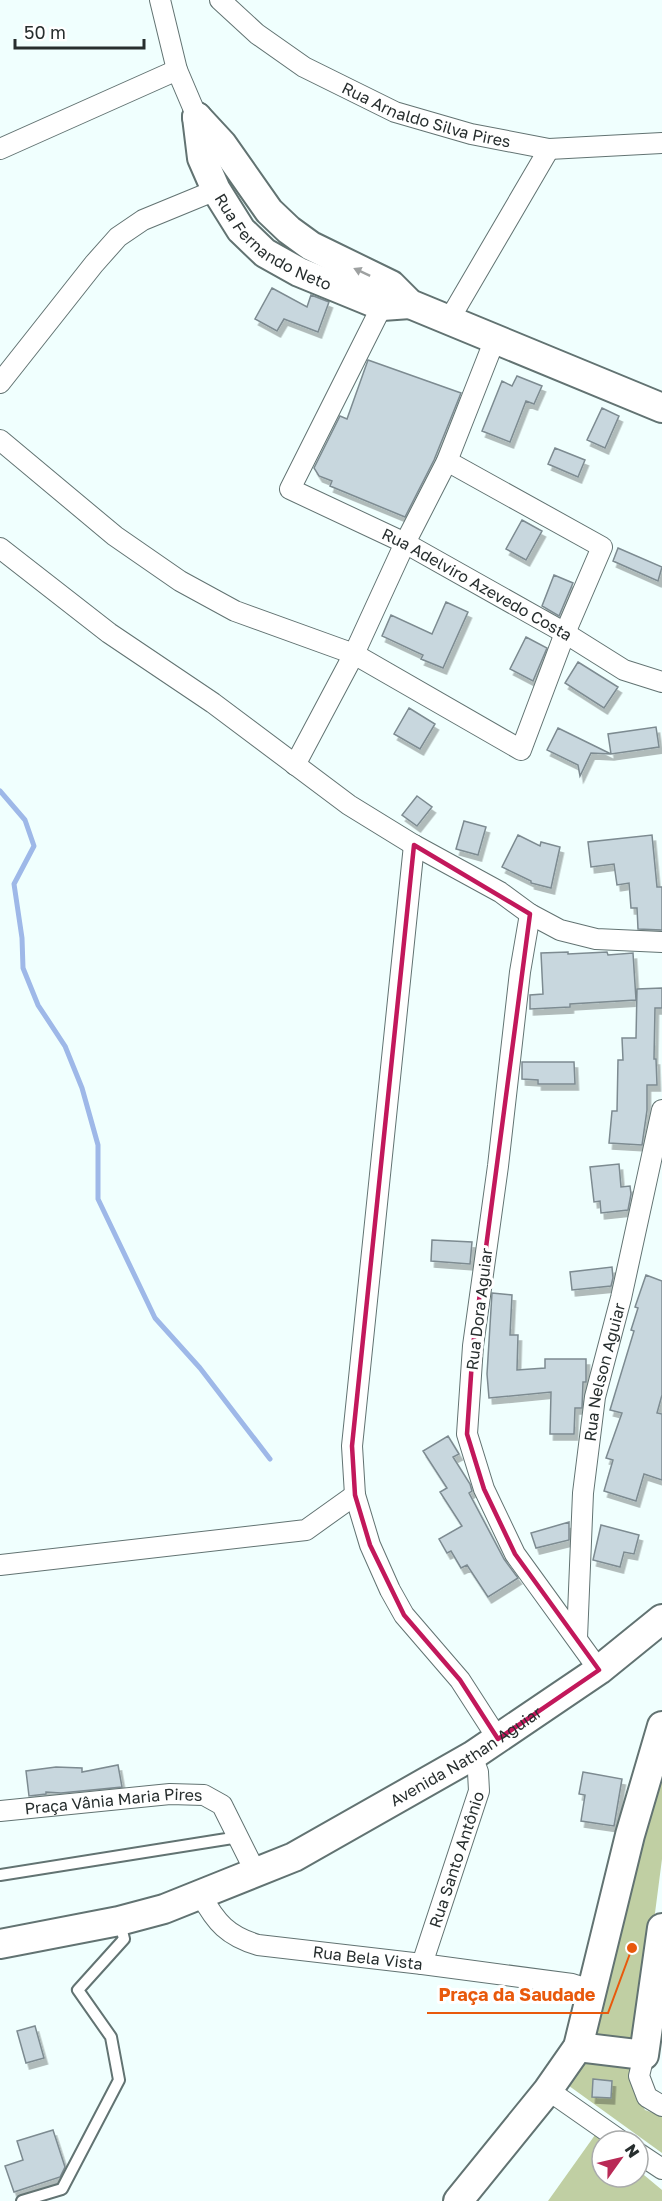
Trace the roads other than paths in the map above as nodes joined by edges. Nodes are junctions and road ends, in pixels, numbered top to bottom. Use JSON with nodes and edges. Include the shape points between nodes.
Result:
{"nodes":[{"id":1,"x":160,"y":0,"type":"edge"},
{"id":2,"x":220,"y":0,"type":"edge"},
{"id":3,"x":177,"y":70,"type":"junction"},
{"id":4,"x":197,"y":117,"type":"junction"},
{"id":5,"x":662,"y":143,"type":"edge"},
{"id":6,"x":0,"y":149,"type":"edge"},
{"id":7,"x":549,"y":149,"type":"junction"},
{"id":8,"x":216,"y":190,"type":"junction"},
{"id":9,"x":395,"y":298,"type":"junction"},
{"id":10,"x":449,"y":320,"type":"junction"},
{"id":11,"x":495,"y":339,"type":"junction"},
{"id":12,"x":0,"y":383,"type":"edge"},
{"id":13,"x":662,"y":408,"type":"edge"},
{"id":14,"x":0,"y":440,"type":"edge"},
{"id":15,"x":447,"y":461,"type":"junction"},
{"id":16,"x":405,"y":543,"type":"junction"},
{"id":17,"x":0,"y":548,"type":"edge"},
{"id":18,"x":565,"y":633,"type":"junction"},
{"id":19,"x":354,"y":654,"type":"junction"},
{"id":20,"x":662,"y":682,"type":"edge"},
{"id":21,"x":662,"y":690,"type":"edge"},
{"id":22,"x":295,"y":765,"type":"junction"},
{"id":23,"x":414,"y":845,"type":"junction"},
{"id":24,"x":530,"y":914,"type":"junction"},
{"id":25,"x":662,"y":942,"type":"edge"},
{"id":26,"x":662,"y":1110,"type":"edge"},
{"id":27,"x":355,"y":1495,"type":"junction"},
{"id":28,"x":0,"y":1565,"type":"edge"},
{"id":29,"x":662,"y":1619,"type":"edge"},
{"id":30,"x":577,"y":1638,"type":"junction"},
{"id":31,"x":599,"y":1671,"type":"junction"},
{"id":32,"x":662,"y":1726,"type":"edge"},
{"id":33,"x":498,"y":1739,"type":"junction"},
{"id":34,"x":472,"y":1756,"type":"junction"},
{"id":35,"x":0,"y":1811,"type":"edge"},
{"id":36,"x":239,"y":1836,"type":"junction"},
{"id":37,"x":256,"y":1872,"type":"junction"},
{"id":38,"x":0,"y":1875,"type":"edge"},
{"id":39,"x":201,"y":1895,"type":"junction"},
{"id":40,"x":120,"y":1921,"type":"junction"},
{"id":41,"x":662,"y":1928,"type":"edge"},
{"id":42,"x":0,"y":1944,"type":"edge"},
{"id":43,"x":422,"y":1964,"type":"junction"},
{"id":44,"x":591,"y":1990,"type":"junction"},
{"id":45,"x":578,"y":2047,"type":"junction"},
{"id":46,"x":644,"y":2055,"type":"junction"},
{"id":47,"x":548,"y":2090,"type":"junction"},
{"id":48,"x":662,"y":2106,"type":"edge"},
{"id":49,"x":604,"y":2129,"type":"edge"},
{"id":50,"x":22,"y":2201,"type":"edge"},
{"id":51,"x":458,"y":2201,"type":"edge"}],
"edges":[{"from":1,"to":3,"type":"street","name":"Rua Fernando Neto"},
{"from":2,"to":7,"type":"street","name":"Rua Arnaldo Silva Pires","via":[[257,34],[304,67],[394,112],[471,134]]},
{"from":3,"to":4,"type":"street","name":"Rua Fernando Neto"},
{"from":3,"to":6,"type":"street"},
{"from":4,"to":8,"type":"main road","name":"Rua Fernando Neto","via":[[202,158]]},
{"from":9,"to":4,"type":"main road","name":"Rua Fernando Neto","one_way":true,"via":[[289,230],[269,211],[222,144]]},
{"from":5,"to":7,"type":"street","name":"Rua Arnaldo Silva Pires"},
{"from":7,"to":10,"type":"street"},
{"from":8,"to":9,"type":"main road","name":"Rua Fernando Neto","via":[[241,230],[266,253],[298,272]]},
{"from":8,"to":12,"type":"street","via":[[143,220],[118,237]]},
{"from":9,"to":10,"type":"main road","name":"Rua Fernando Neto"},
{"from":9,"to":16,"type":"street","name":"Rua Adelviro Azevedo Costa","via":[[290,489]]},
{"from":10,"to":11,"type":"main road","name":"Rua Fernando Neto"},
{"from":11,"to":13,"type":"main road","name":"Rua Fernando Neto"},
{"from":11,"to":15,"type":"street"},
{"from":14,"to":19,"type":"street","via":[[115,536],[180,581],[235,611]]},
{"from":15,"to":16,"type":"street"},
{"from":15,"to":18,"type":"street","via":[[602,547]]},
{"from":16,"to":18,"type":"street","name":"Rua Adelviro Azevedo Costa"},
{"from":16,"to":19,"type":"street"},
{"from":17,"to":22,"type":"street","via":[[109,633],[213,703]]},
{"from":18,"to":19,"type":"street","via":[[521,750]]},
{"from":18,"to":20,"type":"street","name":"Rua Adelviro Azevedo Costa","via":[[624,670]]},
{"from":19,"to":22,"type":"street"},
{"from":20,"to":21,"type":"street"},
{"from":22,"to":23,"type":"street","via":[[349,806]]},
{"from":23,"to":24,"type":"street","via":[[500,892]]},
{"from":23,"to":27,"type":"street","via":[[352,1446]]},
{"from":24,"to":25,"type":"street","via":[[560,930],[596,939]]},
{"from":24,"to":30,"type":"street","name":"Rua Dora Aguiar","via":[[473,1346],[467,1434],[484,1488],[515,1554]]},
{"from":26,"to":30,"type":"street","name":"Rua Nelson Aguiar","via":[[595,1396],[583,1492]]},
{"from":27,"to":28,"type":"street","via":[[306,1530]]},
{"from":27,"to":33,"type":"street","via":[[370,1545],[404,1615],[460,1680]]},
{"from":29,"to":31,"type":"main road","name":"Avenida Nathan Aguiar"},
{"from":30,"to":31,"type":"street","name":"Rua Dora Aguiar"},
{"from":31,"to":33,"type":"main road","name":"Avenida Nathan Aguiar"},
{"from":32,"to":44,"type":"main road"},
{"from":33,"to":34,"type":"main road","name":"Avenida Nathan Aguiar"},
{"from":34,"to":37,"type":"main road","name":"Avenida Nathan Aguiar","via":[[294,1857]]},
{"from":34,"to":43,"type":"street","name":"Rua Santo Antônio","via":[[479,1791]]},
{"from":35,"to":36,"type":"street","name":"Praça Vânia Maria Pires","via":[[170,1794],[204,1795],[222,1805]]},
{"from":36,"to":37,"type":"street","name":"Praça Vânia Maria Pires"},
{"from":36,"to":38,"type":"lane"},
{"from":37,"to":39,"type":"main road","name":"Avenida Nathan Aguiar"},
{"from":39,"to":40,"type":"main road","name":"Avenida Nathan Aguiar"},
{"from":39,"to":43,"type":"street","name":"Rua Bela Vista","via":[[212,1915],[237,1939],[258,1946]]},
{"from":40,"to":42,"type":"main road","name":"Avenida Nathan Aguiar"},
{"from":40,"to":50,"type":"lane","via":[[124,1939],[78,1990],[111,2037],[119,2080],[62,2188]]},
{"from":41,"to":46,"type":"main road"},
{"from":43,"to":44,"type":"street","name":"Rua Bela Vista","via":[[572,1984]]},
{"from":44,"to":45,"type":"main road"},
{"from":45,"to":46,"type":"main road"},
{"from":45,"to":47,"type":"main road"},
{"from":46,"to":48,"type":"street","via":[[639,2076],[647,2097]]},
{"from":47,"to":49,"type":"street"},
{"from":47,"to":51,"type":"main road"}]}
